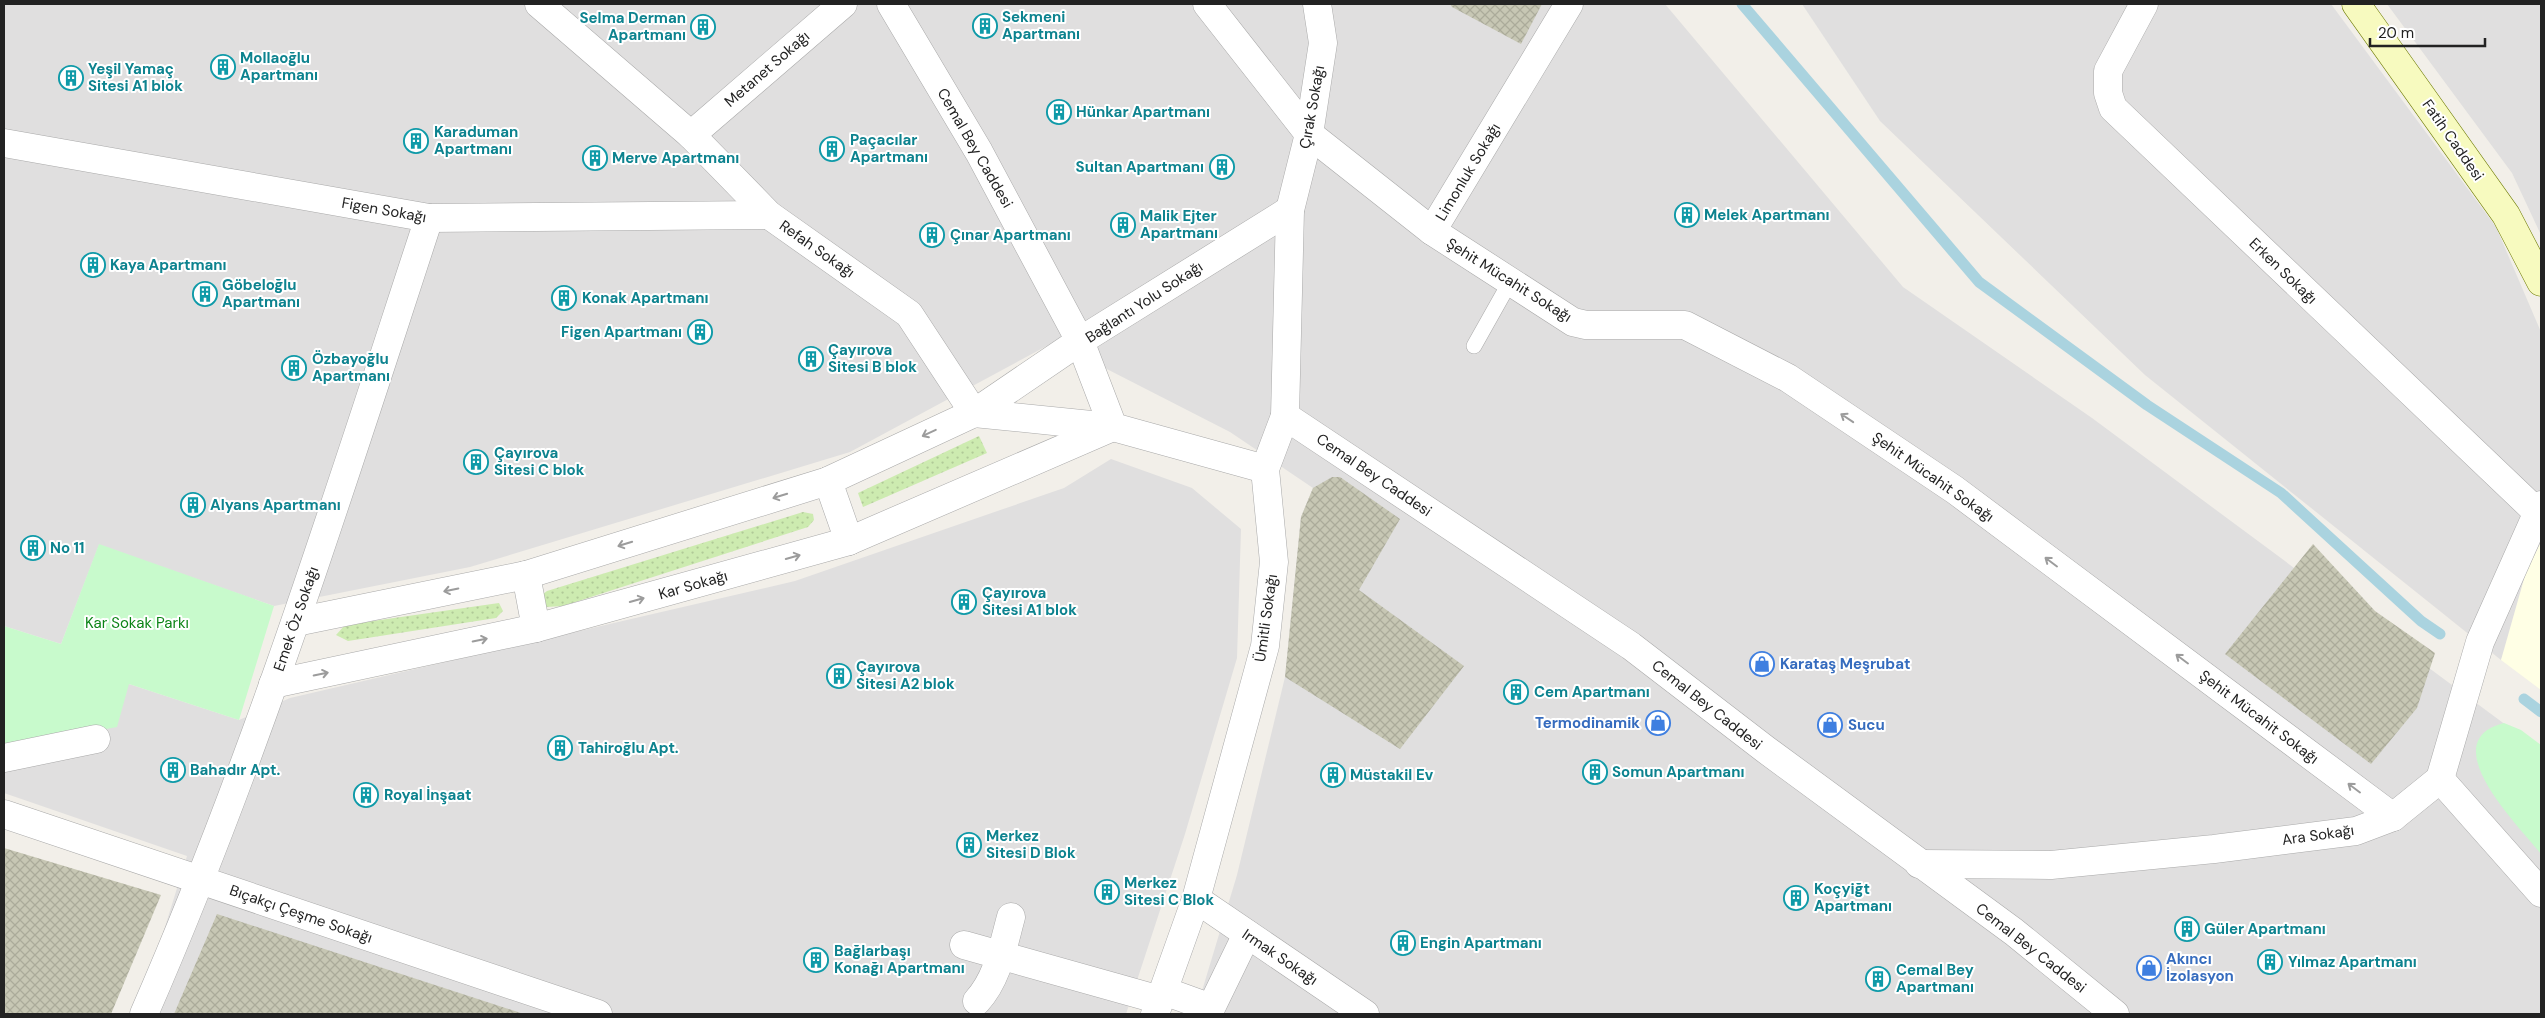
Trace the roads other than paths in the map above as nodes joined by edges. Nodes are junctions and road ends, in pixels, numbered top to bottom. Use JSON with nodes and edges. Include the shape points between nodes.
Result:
{"nodes":[{"id":1,"x":539,"y":4,"type":"edge"},
{"id":2,"x":843,"y":4,"type":"edge"},
{"id":3,"x":891,"y":4,"type":"edge"},
{"id":4,"x":1207,"y":4,"type":"edge"},
{"id":5,"x":1317,"y":4,"type":"edge"},
{"id":6,"x":1569,"y":4,"type":"edge"},
{"id":7,"x":2144,"y":4,"type":"edge"},
{"id":8,"x":2356,"y":4,"type":"edge"},
{"id":9,"x":1309,"y":134,"type":"junction"},
{"id":10,"x":691,"y":135,"type":"junction"},
{"id":11,"x":4,"y":145,"type":"edge"},
{"id":12,"x":1290,"y":210,"type":"junction"},
{"id":13,"x":769,"y":215,"type":"junction"},
{"id":14,"x":429,"y":218,"type":"junction"},
{"id":15,"x":1432,"y":231,"type":"junction"},
{"id":16,"x":1510,"y":282,"type":"junction"},
{"id":17,"x":2541,"y":282,"type":"edge"},
{"id":18,"x":1080,"y":341,"type":"junction"},
{"id":19,"x":1474,"y":346,"type":"dead end"},
{"id":20,"x":974,"y":413,"type":"junction"},
{"id":21,"x":1285,"y":416,"type":"junction"},
{"id":22,"x":1112,"y":427,"type":"junction"},
{"id":23,"x":1265,"y":469,"type":"junction"},
{"id":24,"x":828,"y":481,"type":"junction"},
{"id":25,"x":2539,"y":508,"type":"edge"},
{"id":26,"x":850,"y":541,"type":"junction"},
{"id":27,"x":526,"y":575,"type":"junction"},
{"id":28,"x":296,"y":622,"type":"junction"},
{"id":29,"x":536,"y":628,"type":"junction"},
{"id":30,"x":273,"y":684,"type":"junction"},
{"id":31,"x":96,"y":739,"type":"dead end"},
{"id":32,"x":4,"y":758,"type":"edge"},
{"id":33,"x":2440,"y":779,"type":"junction"},
{"id":34,"x":4,"y":814,"type":"edge"},
{"id":35,"x":2393,"y":817,"type":"junction"},
{"id":36,"x":1919,"y":864,"type":"junction"},
{"id":37,"x":200,"y":880,"type":"junction"},
{"id":38,"x":2541,"y":893,"type":"edge"},
{"id":39,"x":1196,"y":900,"type":"junction"},
{"id":40,"x":1011,"y":917,"type":"dead end"},
{"id":41,"x":1247,"y":934,"type":"junction"},
{"id":42,"x":964,"y":945,"type":"dead end"},
{"id":43,"x":1000,"y":955,"type":"junction"},
{"id":44,"x":977,"y":1001,"type":"dead end"},
{"id":45,"x":1160,"y":1002,"type":"edge"},
{"id":46,"x":144,"y":1014,"type":"edge"},
{"id":47,"x":598,"y":1014,"type":"edge"},
{"id":48,"x":1365,"y":1014,"type":"edge"},
{"id":49,"x":2115,"y":1014,"type":"edge"}],
"edges":[{"from":1,"to":10,"type":"street","name":"Refah Sokağı"},
{"from":2,"to":10,"type":"street","name":"Metanet Sokağı"},
{"from":3,"to":18,"type":"street","name":"Cemal Bey Caddesi","via":[[979,152]]},
{"from":4,"to":9,"type":"street"},
{"from":5,"to":9,"type":"street","name":"Çırak Sokağı","via":[[1323,43]]},
{"from":6,"to":15,"type":"street","name":"Limonluk Sokağı"},
{"from":7,"to":25,"type":"street","name":"Erken Sokağı","via":[[2108,71],[2112,108]]},
{"from":8,"to":17,"type":"main road","name":"Fatih Caddesi","via":[[2506,215]]},
{"from":9,"to":12,"type":"street","name":"Çırak Sokağı"},
{"from":9,"to":15,"type":"street","name":"Limonluk Sokağı"},
{"from":10,"to":13,"type":"street","name":"Refah Sokağı"},
{"from":11,"to":14,"type":"street","name":"Figen Sokağı"},
{"from":12,"to":18,"type":"street","name":"Bağlantı Yolu Sokağı"},
{"from":12,"to":21,"type":"street","name":"Ümitli Sokağı"},
{"from":13,"to":14,"type":"street","name":"Figen Sokağı"},
{"from":13,"to":20,"type":"street","name":"Refah Sokağı","via":[[909,314]]},
{"from":14,"to":28,"type":"street","name":"Emek Öz Sokağı"},
{"from":15,"to":16,"type":"street","name":"Şehit Mücahit Sokağı"},
{"from":16,"to":19,"type":"lane"},
{"from":35,"to":16,"type":"street","name":"Şehit Mücahit Sokağı","one_way":true,"via":[[1955,490],[1788,378],[1685,325],[1586,325],[1573,322]]},
{"from":18,"to":20,"type":"street"},
{"from":18,"to":22,"type":"street","name":"Bağlantı Yolu Sokağı"},
{"from":20,"to":22,"type":"street"},
{"from":20,"to":24,"type":"street","one_way":true},
{"from":21,"to":23,"type":"street","name":"Ümitli Sokağı"},
{"from":21,"to":36,"type":"street","name":"Cemal Bey Caddesi","via":[[1631,646]]},
{"from":22,"to":23,"type":"street"},
{"from":22,"to":26,"type":"street","name":"Kar Sokağı"},
{"from":23,"to":39,"type":"street","name":"Ümitli Sokağı","via":[[1274,562],[1265,646]]},
{"from":24,"to":26,"type":"street"},
{"from":24,"to":27,"type":"street","one_way":true},
{"from":25,"to":33,"type":"street","via":[[2480,642]]},
{"from":29,"to":26,"type":"street","name":"Kar Sokağı","one_way":true},
{"from":27,"to":28,"type":"street","one_way":true},
{"from":27,"to":29,"type":"street"},
{"from":28,"to":30,"type":"street","name":"Emek Öz Sokağı"},
{"from":30,"to":29,"type":"street","name":"Kar Sokağı","one_way":true},
{"from":30,"to":37,"type":"street","name":"Emek Öz Sokağı"},
{"from":31,"to":32,"type":"street"},
{"from":33,"to":35,"type":"street","name":"Ara Sokağı"},
{"from":33,"to":38,"type":"street"},
{"from":34,"to":37,"type":"street","name":"Bıçakçı Çeşme Sokağı"},
{"from":35,"to":36,"type":"street","name":"Ara Sokağı","via":[[2346,832],[2214,849],[2051,865]]},
{"from":36,"to":49,"type":"street","name":"Cemal Bey Caddesi","via":[[2014,932]]},
{"from":37,"to":46,"type":"street","name":"Emek Öz Sokağı"},
{"from":37,"to":47,"type":"street","name":"Bıçakçı Çeşme Sokağı"},
{"from":39,"to":41,"type":"street","name":"Irmak Sokağı"},
{"from":39,"to":45,"type":"street","name":"Ümitli Sokağı"},
{"from":40,"to":43,"type":"street"},
{"from":41,"to":45,"type":"street","via":[[1213,1006]]},
{"from":41,"to":48,"type":"street","name":"Irmak Sokağı"},
{"from":42,"to":43,"type":"street"},
{"from":43,"to":44,"type":"street","via":[[991,981]]},
{"from":43,"to":45,"type":"street"}]}
